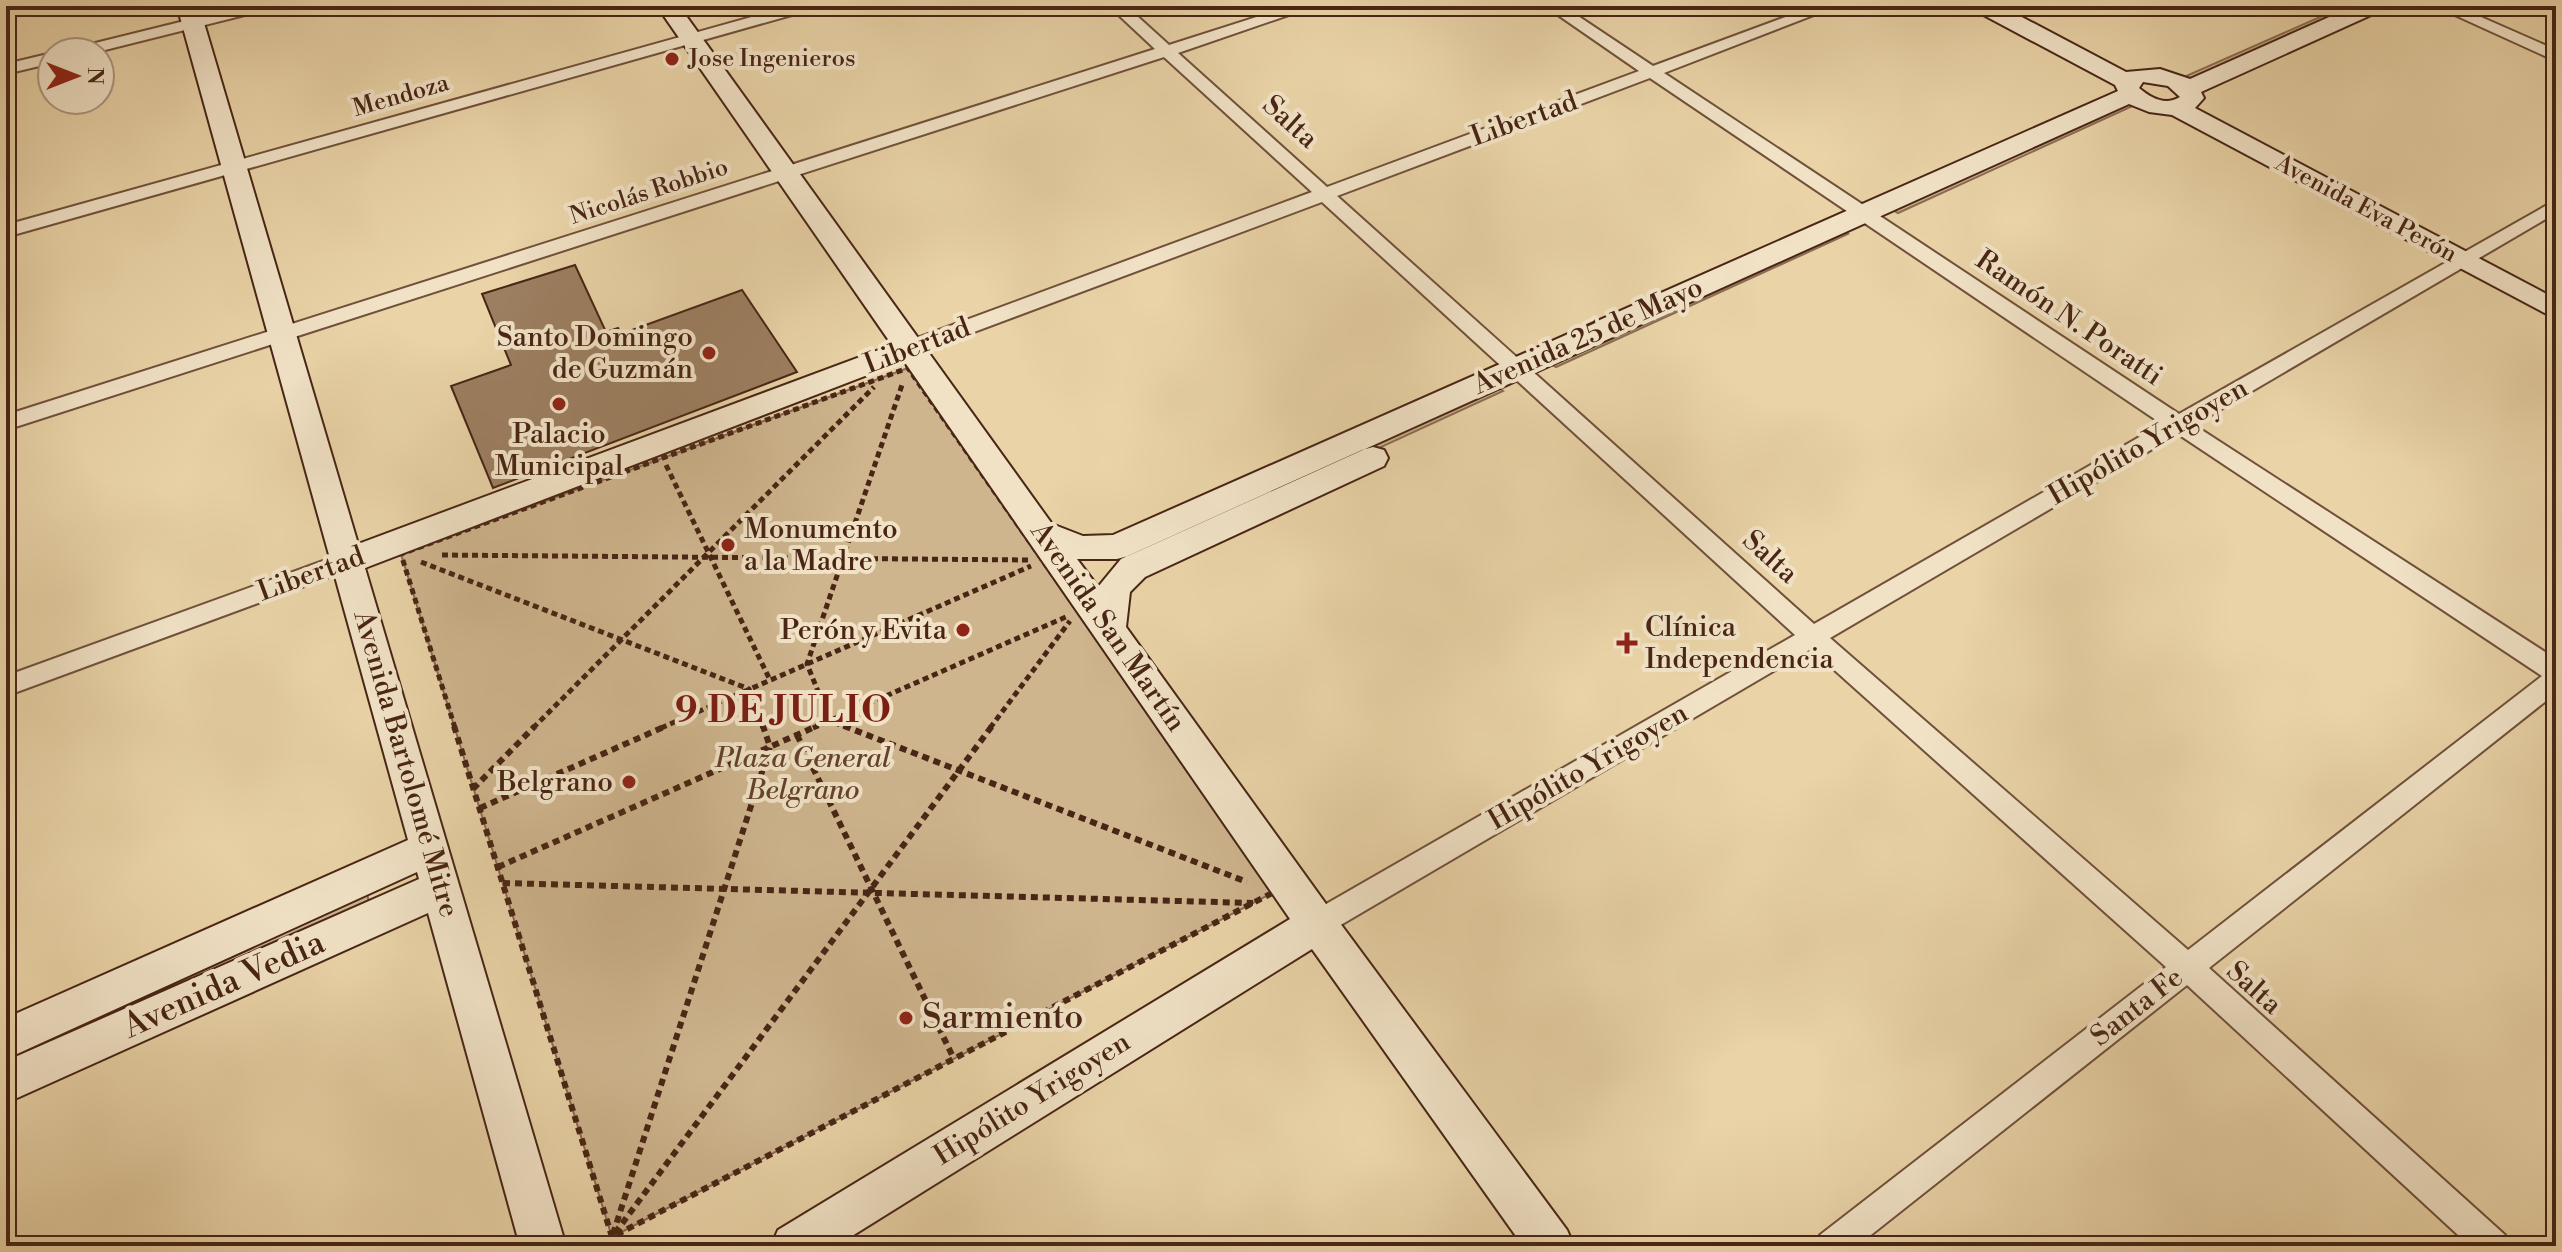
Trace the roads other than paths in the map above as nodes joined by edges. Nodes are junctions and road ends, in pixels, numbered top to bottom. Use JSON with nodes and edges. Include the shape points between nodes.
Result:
{"nodes":[{"id":1,"x":264,"y":6,"type":"edge"},
{"id":2,"x":668,"y":6,"type":"edge"},
{"id":3,"x":808,"y":6,"type":"edge"},
{"id":4,"x":1117,"y":6,"type":"edge"},
{"id":5,"x":1307,"y":6,"type":"edge"},
{"id":6,"x":1553,"y":6,"type":"edge"},
{"id":7,"x":1829,"y":6,"type":"edge"},
{"id":8,"x":1984,"y":6,"type":"edge"},
{"id":9,"x":2011,"y":6,"type":"edge"},
{"id":10,"x":2328,"y":6,"type":"edge"},
{"id":11,"x":2372,"y":6,"type":"edge"},
{"id":12,"x":2443,"y":6,"type":"edge"},
{"id":13,"x":190,"y":15,"type":"edge"},
{"id":14,"x":116,"y":39,"type":"edge"},
{"id":15,"x":691,"y":39,"type":"junction"},
{"id":16,"x":1166,"y":51,"type":"junction"},
{"id":17,"x":2556,"y":56,"type":"edge"},
{"id":18,"x":36,"y":62,"type":"edge"},
{"id":19,"x":6,"y":69,"type":"edge"},
{"id":20,"x":1651,"y":72,"type":"junction"},
{"id":21,"x":2159,"y":91,"type":"junction"},
{"id":22,"x":235,"y":168,"type":"junction"},
{"id":23,"x":786,"y":173,"type":"junction"},
{"id":24,"x":1324,"y":194,"type":"junction"},
{"id":25,"x":2556,"y":205,"type":"edge"},
{"id":26,"x":1872,"y":220,"type":"junction"},
{"id":27,"x":6,"y":231,"type":"edge"},
{"id":28,"x":2469,"y":256,"type":"junction"},
{"id":29,"x":2556,"y":293,"type":"edge"},
{"id":30,"x":2556,"y":310,"type":"edge"},
{"id":31,"x":283,"y":337,"type":"junction"},
{"id":32,"x":909,"y":358,"type":"junction"},
{"id":33,"x":1525,"y":376,"type":"junction"},
{"id":34,"x":6,"y":423,"type":"edge"},
{"id":35,"x":2178,"y":424,"type":"junction"},
{"id":36,"x":1042,"y":547,"type":"junction"},
{"id":37,"x":348,"y":561,"type":"junction"},
{"id":38,"x":1109,"y":628,"type":"junction"},
{"id":39,"x":1812,"y":636,"type":"junction"},
{"id":40,"x":2556,"y":672,"type":"edge"},
{"id":41,"x":2556,"y":679,"type":"edge"},
{"id":42,"x":6,"y":686,"type":"edge"},
{"id":43,"x":430,"y":848,"type":"junction"},
{"id":44,"x":441,"y":888,"type":"junction"},
{"id":45,"x":1317,"y":924,"type":"junction"},
{"id":46,"x":2187,"y":967,"type":"junction"},
{"id":47,"x":6,"y":1039,"type":"edge"},
{"id":48,"x":6,"y":1082,"type":"edge"},
{"id":49,"x":543,"y":1246,"type":"edge"},
{"id":50,"x":794,"y":1246,"type":"edge"},
{"id":51,"x":1551,"y":1246,"type":"edge"},
{"id":52,"x":1831,"y":1246,"type":"edge"},
{"id":53,"x":2494,"y":1246,"type":"edge"}],
"edges":[{"from":1,"to":13,"type":"street"},
{"from":2,"to":15,"type":"main road","name":"Avenida San Martín"},
{"from":3,"to":15,"type":"street","name":"Mendoza"},
{"from":4,"to":16,"type":"street","name":"Salta"},
{"from":5,"to":16,"type":"street","name":"Nicolás Robbio"},
{"from":6,"to":20,"type":"street","name":"Ramón N. Poratti"},
{"from":7,"to":20,"type":"street","name":"Libertad"},
{"from":8,"to":21,"type":"main road","name":"Avenida Eva Perón"},
{"from":9,"to":21,"type":"main road","name":"Avenida Eva Perón"},
{"from":10,"to":21,"type":"main road","name":"Avenida 25 de Mayo"},
{"from":11,"to":21,"type":"main road","name":"Avenida 25 de Mayo"},
{"from":12,"to":17,"type":"street"},
{"from":13,"to":14,"type":"street"},
{"from":13,"to":22,"type":"main road","name":"Avenida Bartolomé Mitre"},
{"from":15,"to":22,"type":"street","name":"Mendoza"},
{"from":15,"to":23,"type":"main road","name":"Avenida San Martín"},
{"from":16,"to":23,"type":"street","name":"Nicolás Robbio"},
{"from":16,"to":24,"type":"street","name":"Salta"},
{"from":18,"to":19,"type":"street"},
{"from":20,"to":24,"type":"street","name":"Libertad"},
{"from":20,"to":26,"type":"street","name":"Ramón N. Poratti"},
{"from":21,"to":26,"type":"main road","name":"Avenida 25 de Mayo"},
{"from":21,"to":28,"type":"main road","name":"Avenida Eva Perón"},
{"from":22,"to":27,"type":"street","name":"Mendoza"},
{"from":22,"to":31,"type":"main road","name":"Avenida Bartolomé Mitre"},
{"from":23,"to":31,"type":"street","name":"Nicolás Robbio"},
{"from":23,"to":32,"type":"main road","name":"Avenida San Martín"},
{"from":24,"to":32,"type":"street","name":"Libertad"},
{"from":24,"to":33,"type":"street","name":"Salta"},
{"from":25,"to":28,"type":"street","name":"Hipólito Yrigoyen"},
{"from":26,"to":33,"type":"main road","name":"Avenida 25 de Mayo"},
{"from":26,"to":35,"type":"street","name":"Ramón N. Poratti"},
{"from":28,"to":29,"type":"main road","name":"Avenida Eva Perón"},
{"from":28,"to":30,"type":"main road","name":"Avenida Eva Perón"},
{"from":28,"to":35,"type":"street","name":"Hipólito Yrigoyen"},
{"from":31,"to":34,"type":"street","name":"Nicolás Robbio"},
{"from":31,"to":37,"type":"main road","name":"Avenida Bartolomé Mitre"},
{"from":32,"to":36,"type":"main road","name":"Avenida San Martín"},
{"from":32,"to":37,"type":"main road","name":"Libertad"},
{"from":33,"to":36,"type":"main road","name":"Avenida 25 de Mayo","via":[[1117,547]]},
{"from":33,"to":38,"type":"main road","name":"Avenida 25 de Mayo","via":[[1133,568],[1114,588]]},
{"from":33,"to":39,"type":"street","name":"Salta"},
{"from":35,"to":39,"type":"street","name":"Hipólito Yrigoyen"},
{"from":35,"to":40,"type":"street","name":"Ramón N. Poratti"},
{"from":36,"to":38,"type":"main road","name":"Avenida San Martín"},
{"from":37,"to":42,"type":"street","name":"Libertad"},
{"from":37,"to":43,"type":"main road","name":"Avenida Bartolomé Mitre"},
{"from":38,"to":45,"type":"main road","name":"Avenida San Martín"},
{"from":39,"to":45,"type":"street","name":"Hipólito Yrigoyen"},
{"from":39,"to":46,"type":"street","name":"Salta"},
{"from":41,"to":46,"type":"street","name":"Santa Fe"},
{"from":43,"to":44,"type":"main road","name":"Avenida Bartolomé Mitre"},
{"from":43,"to":47,"type":"main road","name":"Avenida Vedia"},
{"from":44,"to":48,"type":"main road","name":"Avenida Vedia"},
{"from":44,"to":49,"type":"main road","name":"Avenida Bartolomé Mitre"},
{"from":45,"to":50,"type":"main road","name":"Hipólito Yrigoyen"},
{"from":45,"to":51,"type":"main road","name":"Avenida San Martín"},
{"from":46,"to":52,"type":"street","name":"Santa Fe"},
{"from":46,"to":53,"type":"street","name":"Salta"}]}
